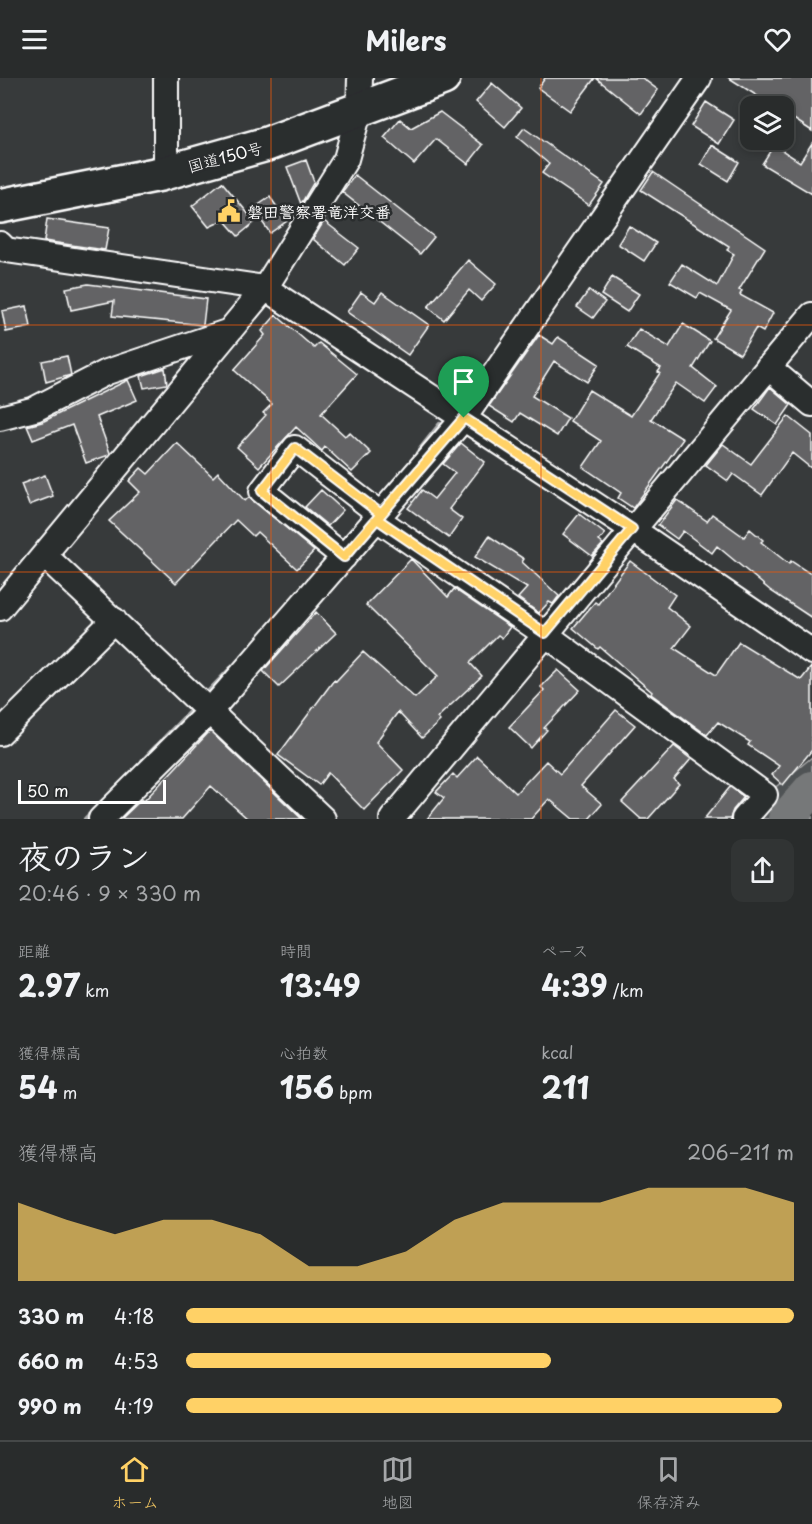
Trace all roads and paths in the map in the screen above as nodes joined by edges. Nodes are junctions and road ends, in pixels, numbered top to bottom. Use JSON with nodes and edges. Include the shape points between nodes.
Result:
{"nodes":[{"id":1,"x":166,"y":78,"type":"edge"},
{"id":2,"x":360,"y":78,"type":"edge"},
{"id":3,"x":443,"y":78,"type":"edge"},
{"id":4,"x":699,"y":78,"type":"edge"},
{"id":5,"x":410,"y":84,"type":"edge"},
{"id":6,"x":359,"y":112,"type":"junction"},
{"id":7,"x":166,"y":172,"type":"junction"},
{"id":8,"x":0,"y":206,"type":"edge"},
{"id":9,"x":0,"y":244,"type":"edge"},
{"id":10,"x":265,"y":288,"type":"junction"},
{"id":11,"x":812,"y":315,"type":"edge"},
{"id":12,"x":229,"y":332,"type":"junction"},
{"id":13,"x":768,"y":368,"type":"junction"},
{"id":14,"x":812,"y":404,"type":"edge"},
{"id":15,"x":0,"y":418,"type":"edge"},
{"id":16,"x":464,"y":418,"type":"junction"},
{"id":17,"x":377,"y":513,"type":"junction"},
{"id":18,"x":632,"y":529,"type":"junction"},
{"id":19,"x":340,"y":554,"type":"junction"},
{"id":20,"x":44,"y":555,"type":"junction"},
{"id":21,"x":0,"y":608,"type":"edge"},
{"id":22,"x":114,"y":620,"type":"junction"},
{"id":23,"x":545,"y":633,"type":"junction"},
{"id":24,"x":812,"y":652,"type":"edge"},
{"id":25,"x":209,"y":710,"type":"junction"},
{"id":26,"x":0,"y":733,"type":"edge"},
{"id":27,"x":101,"y":819,"type":"edge"},
{"id":28,"x":323,"y":819,"type":"edge"},
{"id":29,"x":392,"y":819,"type":"edge"},
{"id":30,"x":744,"y":819,"type":"edge"}],
"edges":[{"from":1,"to":7,"type":"street"},
{"from":2,"to":6,"type":"street"},
{"from":3,"to":5,"type":"highway","name":"国道150号"},
{"from":4,"to":16,"type":"street"},
{"from":5,"to":6,"type":"highway","name":"国道150号"},
{"from":6,"to":7,"type":"highway","name":"国道150号","via":[[267,144]]},
{"from":6,"to":10,"type":"street","via":[[346,159]]},
{"from":7,"to":8,"type":"highway","name":"国道150号"},
{"from":9,"to":10,"type":"street","via":[[6,250]]},
{"from":10,"to":12,"type":"street"},
{"from":10,"to":16,"type":"street"},
{"from":11,"to":13,"type":"street"},
{"from":12,"to":15,"type":"street","via":[[107,372],[35,409]]},
{"from":12,"to":20,"type":"street"},
{"from":13,"to":14,"type":"street"},
{"from":13,"to":18,"type":"street"},
{"from":16,"to":17,"type":"street"},
{"from":16,"to":18,"type":"street"},
{"from":17,"to":19,"type":"street"},
{"from":17,"to":19,"type":"street","via":[[295,448],[262,491]]},
{"from":17,"to":23,"type":"street"},
{"from":18,"to":23,"type":"street"},
{"from":18,"to":24,"type":"street"},
{"from":19,"to":25,"type":"street"},
{"from":20,"to":21,"type":"street"},
{"from":20,"to":22,"type":"street"},
{"from":22,"to":25,"type":"street"},
{"from":22,"to":26,"type":"street"},
{"from":23,"to":29,"type":"street"},
{"from":23,"to":30,"type":"street","via":[[765,795]]},
{"from":25,"to":27,"type":"street"},
{"from":25,"to":28,"type":"street"}]}
